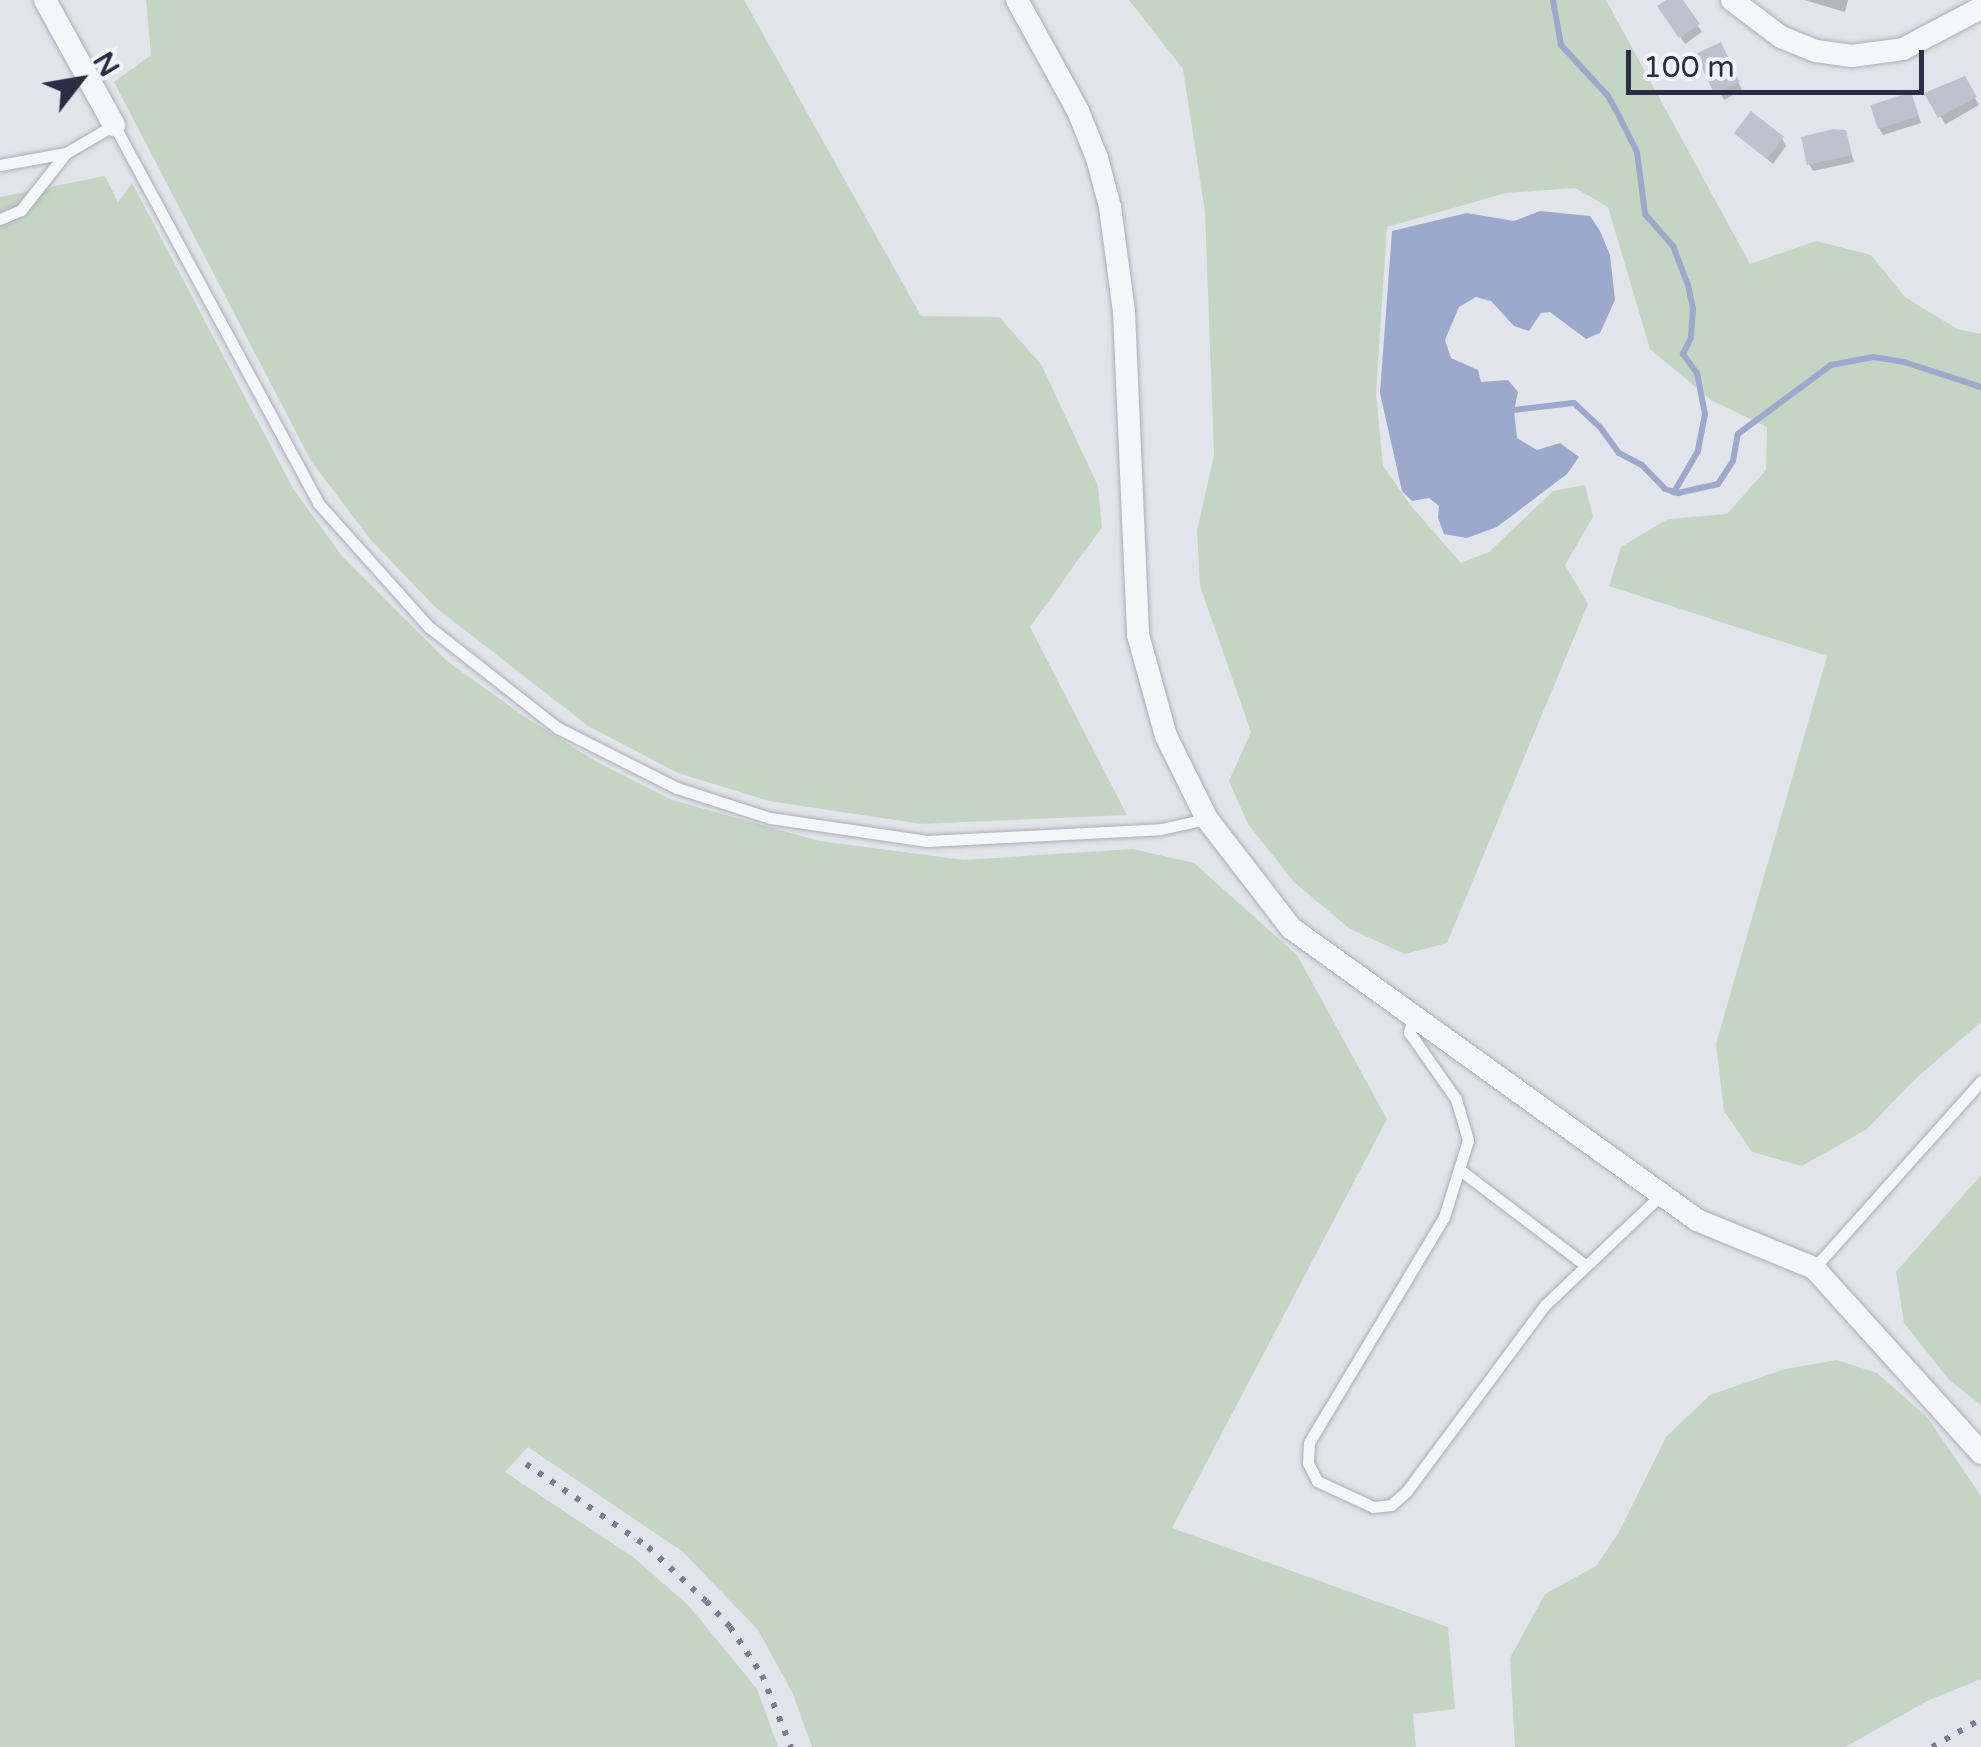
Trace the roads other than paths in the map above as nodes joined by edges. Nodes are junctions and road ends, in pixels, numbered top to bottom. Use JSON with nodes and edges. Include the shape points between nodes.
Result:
{"nodes":[{"id":1,"x":45,"y":0,"type":"edge"},
{"id":2,"x":1017,"y":0,"type":"edge"},
{"id":3,"x":1732,"y":0,"type":"edge"},
{"id":4,"x":1981,"y":8,"type":"edge"},
{"id":5,"x":114,"y":125,"type":"junction"},
{"id":6,"x":66,"y":153,"type":"junction"},
{"id":7,"x":0,"y":166,"type":"edge"},
{"id":8,"x":0,"y":219,"type":"edge"},
{"id":9,"x":1207,"y":820,"type":"junction"},
{"id":10,"x":1414,"y":1018,"type":"junction"},
{"id":11,"x":1981,"y":1082,"type":"edge"},
{"id":12,"x":1460,"y":1170,"type":"junction"},
{"id":13,"x":1661,"y":1194,"type":"junction"},
{"id":14,"x":1586,"y":1265,"type":"junction"},
{"id":15,"x":1814,"y":1268,"type":"junction"},
{"id":16,"x":1981,"y":1453,"type":"edge"}],
"edges":[{"from":1,"to":5,"type":"street"},
{"from":2,"to":9,"type":"street","via":[[1078,111],[1110,208],[1124,312],[1138,635],[1166,736]]},
{"from":3,"to":4,"type":"street","via":[[1787,39],[1852,56],[1903,49]]},
{"from":5,"to":6,"type":"lane"},
{"from":5,"to":9,"type":"lane","via":[[318,503],[428,627],[558,728],[677,788],[770,818],[908,838],[1161,830]]},
{"from":6,"to":7,"type":"lane"},
{"from":6,"to":8,"type":"lane","via":[[21,210]]},
{"from":9,"to":10,"type":"street","via":[[1291,928]]},
{"from":10,"to":12,"type":"lane","via":[[1409,1032],[1415,1044],[1464,1118],[1468,1140]]},
{"from":10,"to":13,"type":"street"},
{"from":11,"to":15,"type":"lane"},
{"from":12,"to":14,"type":"lane"},
{"from":12,"to":14,"type":"lane","via":[[1444,1217],[1309,1443],[1308,1463],[1317,1481],[1373,1507],[1406,1492],[1545,1305]]},
{"from":13,"to":14,"type":"lane"},
{"from":13,"to":15,"type":"street","via":[[1697,1220]]},
{"from":15,"to":16,"type":"street"}]}
